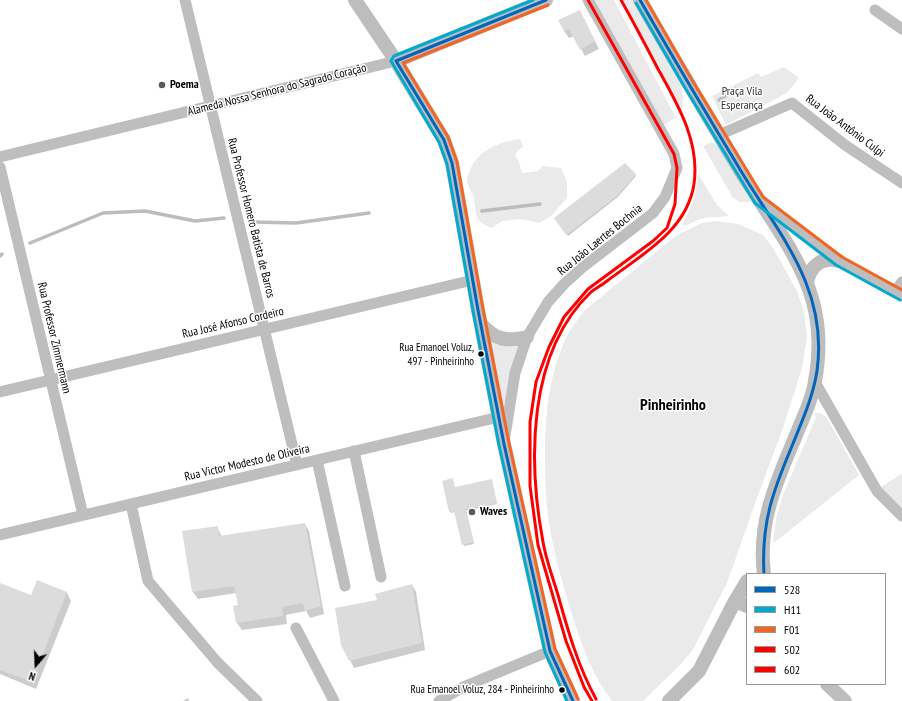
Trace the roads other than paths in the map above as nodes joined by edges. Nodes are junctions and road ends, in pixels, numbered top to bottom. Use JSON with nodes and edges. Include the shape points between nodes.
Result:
{"nodes":[{"id":1,"x":185,"y":0,"type":"edge"},
{"id":2,"x":355,"y":0,"type":"edge"},
{"id":3,"x":546,"y":0,"type":"edge"},
{"id":4,"x":588,"y":0,"type":"edge"},
{"id":5,"x":640,"y":0,"type":"edge"},
{"id":6,"x":875,"y":10,"type":"dead end"},
{"id":7,"x":902,"y":29,"type":"edge"},
{"id":8,"x":396,"y":61,"type":"junction"},
{"id":9,"x":210,"y":106,"type":"junction"},
{"id":10,"x":719,"y":135,"type":"junction"},
{"id":11,"x":0,"y":157,"type":"edge"},
{"id":12,"x":0,"y":167,"type":"edge"},
{"id":13,"x":902,"y":183,"type":"edge"},
{"id":14,"x":759,"y":200,"type":"junction"},
{"id":15,"x":839,"y":261,"type":"junction"},
{"id":16,"x":473,"y":280,"type":"junction"},
{"id":17,"x":902,"y":282,"type":"edge"},
{"id":18,"x":807,"y":284,"type":"junction"},
{"id":19,"x":898,"y":294,"type":"edge"},
{"id":20,"x":481,"y":324,"type":"junction"},
{"id":21,"x":264,"y":329,"type":"junction"},
{"id":22,"x":528,"y":337,"type":"junction"},
{"id":23,"x":51,"y":380,"type":"junction"},
{"id":24,"x":815,"y":382,"type":"junction"},
{"id":25,"x":0,"y":392,"type":"edge"},
{"id":26,"x":499,"y":417,"type":"junction"},
{"id":27,"x":504,"y":444,"type":"junction"},
{"id":28,"x":354,"y":451,"type":"junction"},
{"id":29,"x":317,"y":460,"type":"junction"},
{"id":30,"x":297,"y":465,"type":"junction"},
{"id":31,"x":131,"y":504,"type":"junction"},
{"id":32,"x":83,"y":515,"type":"junction"},
{"id":33,"x":902,"y":516,"type":"edge"},
{"id":34,"x":0,"y":535,"type":"edge"},
{"id":35,"x":762,"y":557,"type":"junction"},
{"id":36,"x":752,"y":573,"type":"edge"},
{"id":37,"x":764,"y":573,"type":"edge"},
{"id":38,"x":381,"y":577,"type":"dead end"},
{"id":39,"x":746,"y":585,"type":"edge"},
{"id":40,"x":345,"y":586,"type":"dead end"},
{"id":41,"x":741,"y":603,"type":"edge"},
{"id":42,"x":296,"y":628,"type":"dead end"},
{"id":43,"x":550,"y":650,"type":"junction"},
{"id":44,"x":828,"y":685,"type":"edge"},
{"id":45,"x":257,"y":701,"type":"edge"},
{"id":46,"x":334,"y":701,"type":"edge"},
{"id":47,"x":439,"y":701,"type":"edge"},
{"id":48,"x":573,"y":701,"type":"edge"},
{"id":49,"x":669,"y":701,"type":"edge"},
{"id":50,"x":845,"y":701,"type":"edge"}],
"edges":[{"from":1,"to":9,"type":"street","name":"Rua Professor Homero Batista de Barros"},
{"from":2,"to":8,"type":"main road"},
{"from":3,"to":8,"type":"main road","name":"Alameda Nossa Senhora do Sagrado Coração"},
{"from":4,"to":22,"type":"street","name":"Rua João Laertes Bochnia","via":[[674,154],[677,168],[665,197],[653,214],[564,284],[548,302]]},
{"from":5,"to":10,"type":"main road"},
{"from":6,"to":7,"type":"street"},
{"from":8,"to":9,"type":"street","name":"Alameda Nossa Senhora do Sagrado Coração"},
{"from":8,"to":16,"type":"main road","via":[[444,140],[452,163]]},
{"from":9,"to":11,"type":"street","name":"Alameda Nossa Senhora do Sagrado Coração"},
{"from":9,"to":21,"type":"street","name":"Rua Professor Homero Batista de Barros"},
{"from":10,"to":13,"type":"street","name":"Rua João Antônio Culpi","via":[[792,103],[844,145]]},
{"from":10,"to":14,"type":"main road"},
{"from":12,"to":23,"type":"street","name":"Rua Professor Zimmermann"},
{"from":14,"to":15,"type":"street"},
{"from":14,"to":18,"type":"main road"},
{"from":15,"to":18,"type":"main road","via":[[824,260],[815,265]]},
{"from":15,"to":19,"type":"street"},
{"from":16,"to":20,"type":"main road"},
{"from":16,"to":21,"type":"street","name":"Rua José Afonso Cordeiro"},
{"from":17,"to":19,"type":"street"},
{"from":18,"to":24,"type":"main road","via":[[818,323],[819,343]]},
{"from":20,"to":22,"type":"main road","via":[[490,333],[502,339]]},
{"from":20,"to":26,"type":"main road"},
{"from":21,"to":23,"type":"street","name":"Rua José Afonso Cordeiro"},
{"from":21,"to":30,"type":"street","name":"Rua Professor Homero Batista de Barros"},
{"from":22,"to":27,"type":"street","name":"Rua João Laertes Bochnia","via":[[515,373]]},
{"from":23,"to":25,"type":"street","name":"Rua José Afonso Cordeiro"},
{"from":23,"to":32,"type":"street","name":"Rua Professor Zimmermann"},
{"from":24,"to":33,"type":"street","via":[[877,491]]},
{"from":24,"to":35,"type":"main road","via":[[770,500]]},
{"from":26,"to":27,"type":"main road"},
{"from":26,"to":28,"type":"street","name":"Rua Victor Modesto de Oliveira"},
{"from":27,"to":43,"type":"main road"},
{"from":28,"to":29,"type":"street","name":"Rua Victor Modesto de Oliveira"},
{"from":28,"to":38,"type":"street"},
{"from":29,"to":30,"type":"street","name":"Rua Victor Modesto de Oliveira"},
{"from":29,"to":40,"type":"street"},
{"from":30,"to":31,"type":"street","name":"Rua Victor Modesto de Oliveira"},
{"from":31,"to":32,"type":"street","name":"Rua Victor Modesto de Oliveira"},
{"from":31,"to":45,"type":"street","via":[[148,581],[218,663]]},
{"from":32,"to":34,"type":"street","name":"Rua Victor Modesto de Oliveira"},
{"from":35,"to":36,"type":"main road"},
{"from":35,"to":37,"type":"main road"},
{"from":39,"to":41,"type":"main road"},
{"from":41,"to":49,"type":"main road","via":[[699,671]]},
{"from":42,"to":46,"type":"street"},
{"from":43,"to":47,"type":"street","via":[[463,687]]},
{"from":43,"to":48,"type":"main road"},
{"from":44,"to":50,"type":"main road"}]}
